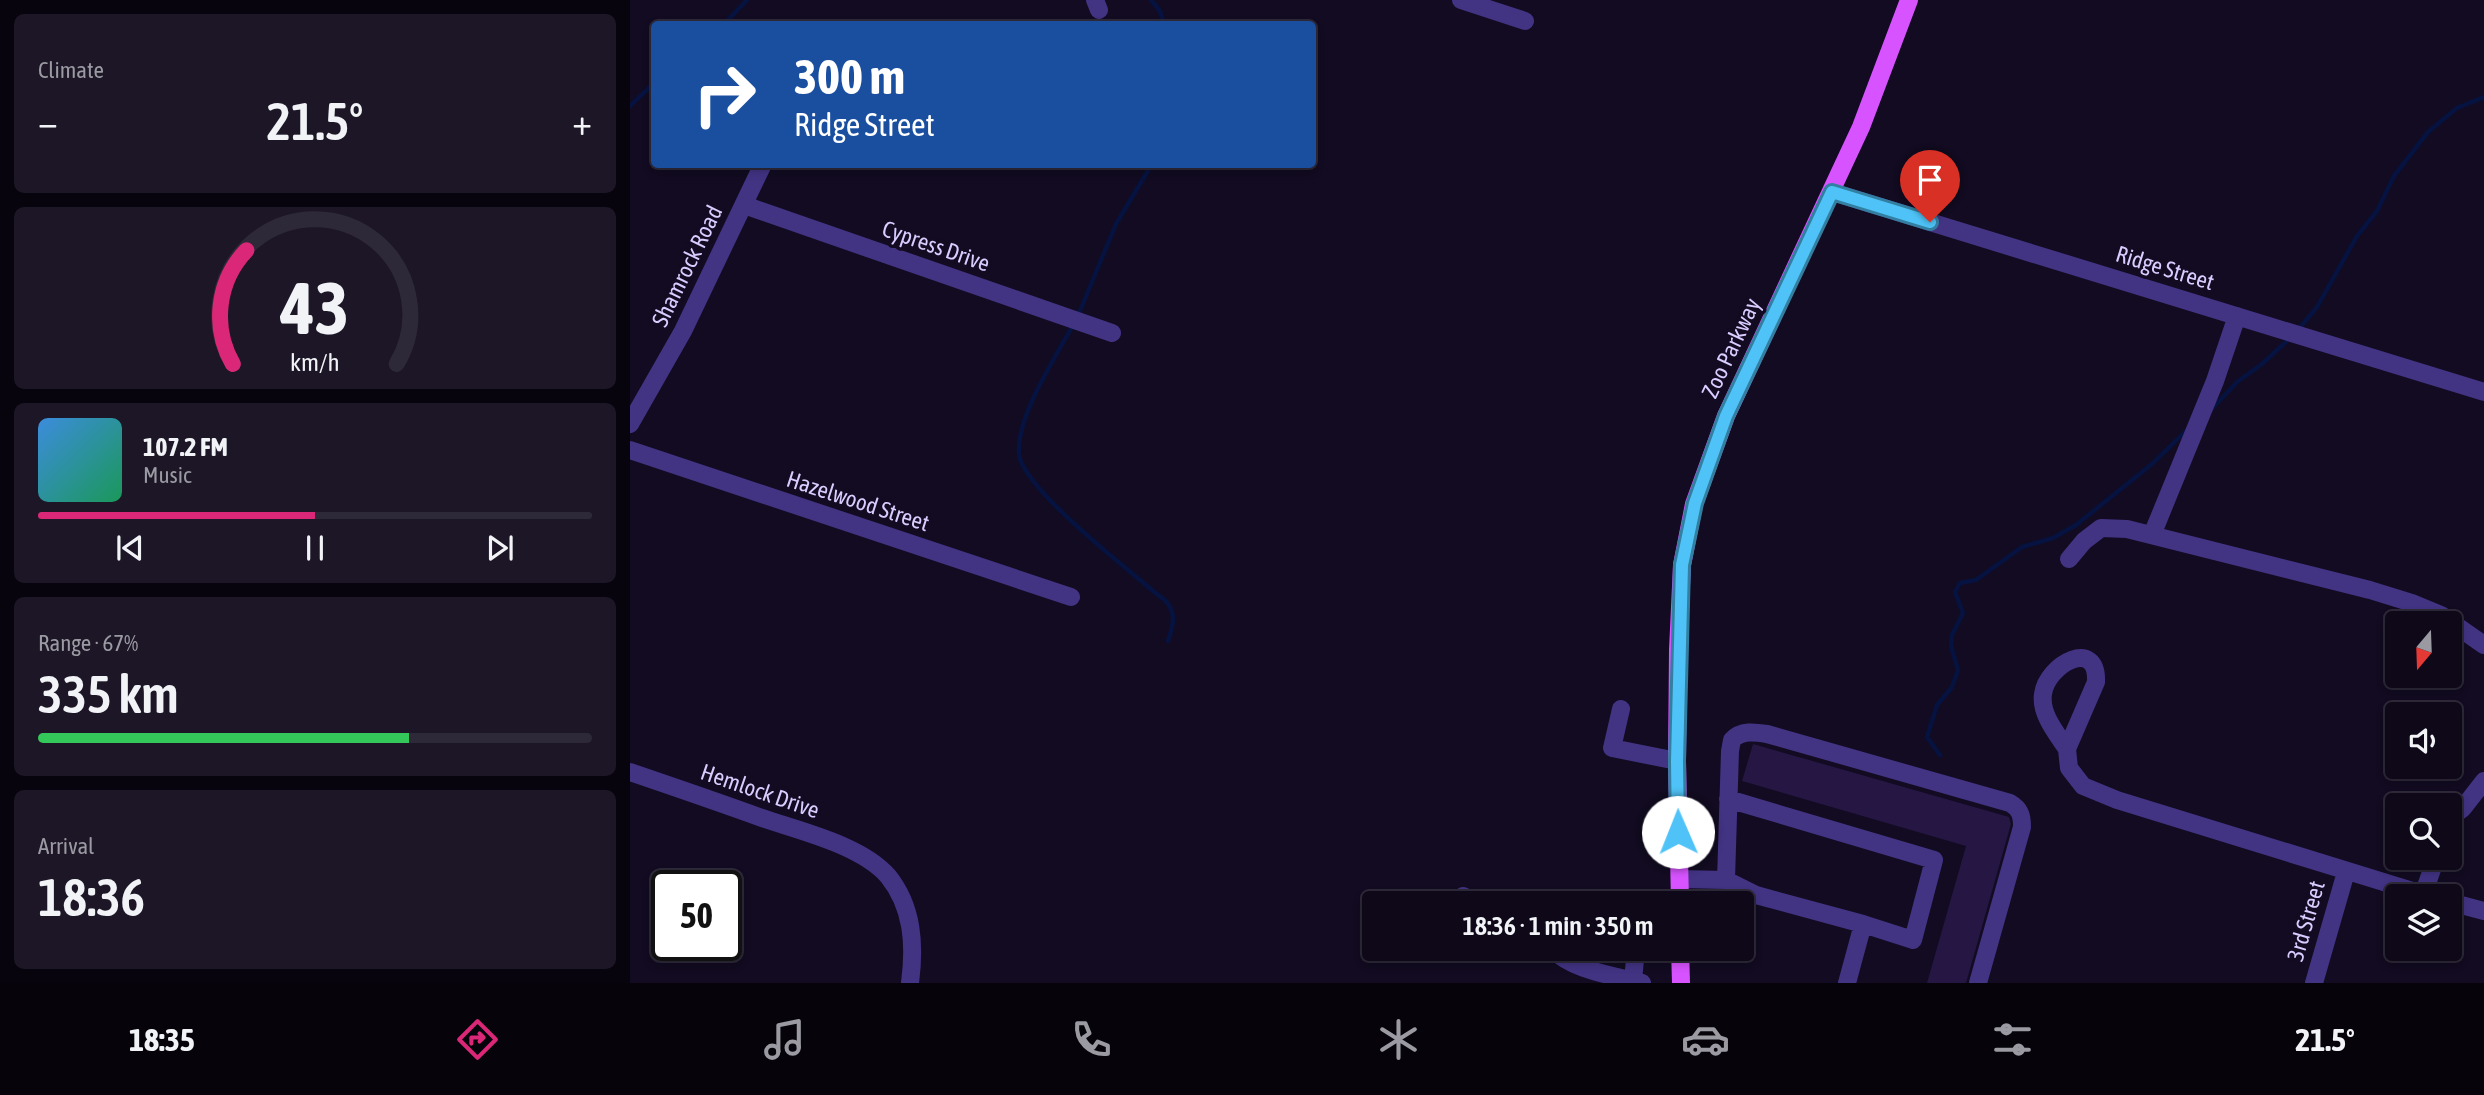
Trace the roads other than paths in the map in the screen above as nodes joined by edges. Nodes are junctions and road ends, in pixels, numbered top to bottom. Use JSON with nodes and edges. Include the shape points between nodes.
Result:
{"nodes":[{"id":1,"x":1461,"y":0,"type":"edge"},
{"id":2,"x":1909,"y":0,"type":"edge"},
{"id":3,"x":1525,"y":21,"type":"dead end"},
{"id":4,"x":761,"y":168,"type":"edge"},
{"id":5,"x":1832,"y":192,"type":"junction"},
{"id":6,"x":744,"y":205,"type":"junction"},
{"id":7,"x":2237,"y":316,"type":"junction"},
{"id":8,"x":1112,"y":333,"type":"dead end"},
{"id":9,"x":2484,"y":392,"type":"edge"},
{"id":10,"x":630,"y":424,"type":"edge"},
{"id":11,"x":630,"y":450,"type":"edge"},
{"id":12,"x":2152,"y":535,"type":"junction"},
{"id":13,"x":2069,"y":559,"type":"dead end"},
{"id":14,"x":1071,"y":597,"type":"dead end"},
{"id":15,"x":2484,"y":645,"type":"edge"},
{"id":16,"x":1622,"y":709,"type":"dead end"},
{"id":17,"x":2067,"y":749,"type":"junction"},
{"id":18,"x":1677,"y":761,"type":"junction"},
{"id":19,"x":630,"y":772,"type":"edge"},
{"id":20,"x":2484,"y":781,"type":"edge"},
{"id":21,"x":1728,"y":799,"type":"junction"},
{"id":22,"x":2462,"y":809,"type":"edge"},
{"id":23,"x":2346,"y":872,"type":"junction"},
{"id":24,"x":1680,"y":879,"type":"junction"},
{"id":25,"x":1726,"y":880,"type":"junction"},
{"id":26,"x":2388,"y":884,"type":"edge"},
{"id":27,"x":1680,"y":891,"type":"edge"},
{"id":28,"x":2462,"y":905,"type":"edge"},
{"id":29,"x":2484,"y":911,"type":"edge"},
{"id":30,"x":1863,"y":924,"type":"junction"},
{"id":31,"x":1569,"y":961,"type":"edge"},
{"id":32,"x":1637,"y":961,"type":"edge"},
{"id":33,"x":1680,"y":961,"type":"edge"},
{"id":34,"x":1638,"y":982,"type":"edge"},
{"id":35,"x":910,"y":983,"type":"edge"},
{"id":36,"x":1681,"y":983,"type":"edge"},
{"id":37,"x":1847,"y":983,"type":"edge"},
{"id":38,"x":1978,"y":983,"type":"edge"},
{"id":39,"x":2314,"y":983,"type":"edge"}],
"edges":[{"from":1,"to":3,"type":"street"},
{"from":2,"to":5,"type":"main road","name":"Zoo Parkway"},
{"from":4,"to":6,"type":"street","name":"Shamrock Road"},
{"from":5,"to":7,"type":"street","name":"Ridge Street"},
{"from":5,"to":18,"type":"main road","name":"Zoo Parkway","via":[[1726,416],[1695,503],[1682,565]]},
{"from":6,"to":8,"type":"street","name":"Cypress Drive"},
{"from":6,"to":10,"type":"street","name":"Shamrock Road","via":[[683,331]]},
{"from":7,"to":9,"type":"street","name":"Ridge Street"},
{"from":7,"to":12,"type":"street"},
{"from":11,"to":14,"type":"street","name":"Hazelwood Street"},
{"from":12,"to":13,"type":"street","via":[[2101,528]]},
{"from":12,"to":15,"type":"street","via":[[2412,603],[2441,615]]},
{"from":16,"to":18,"type":"street","via":[[1612,748]]},
{"from":17,"to":17,"type":"street","via":[[2096,682],[2090,661],[2079,657],[2062,663],[2042,695],[2048,721]]},
{"from":17,"to":23,"type":"street","via":[[2069,768],[2083,786]]},
{"from":18,"to":24,"type":"main road","name":"Zoo Parkway"},
{"from":19,"to":35,"type":"street","name":"Hemlock Drive","via":[[860,854],[887,876],[906,907],[913,938]]},
{"from":20,"to":22,"type":"street"},
{"from":21,"to":25,"type":"street"},
{"from":21,"to":30,"type":"street","via":[[1934,860],[1913,940]]},
{"from":21,"to":38,"type":"street","via":[[1732,740],[1754,732],[2019,808],[2022,827]]},
{"from":23,"to":26,"type":"street"},
{"from":23,"to":39,"type":"street","name":"3rd Street"},
{"from":24,"to":25,"type":"street"},
{"from":24,"to":27,"type":"main road","name":"Zoo Parkway"},
{"from":25,"to":30,"type":"street","via":[[1756,895]]},
{"from":28,"to":29,"type":"street"},
{"from":30,"to":37,"type":"street"},
{"from":31,"to":34,"type":"street"},
{"from":32,"to":34,"type":"street"},
{"from":33,"to":36,"type":"main road"}]}
